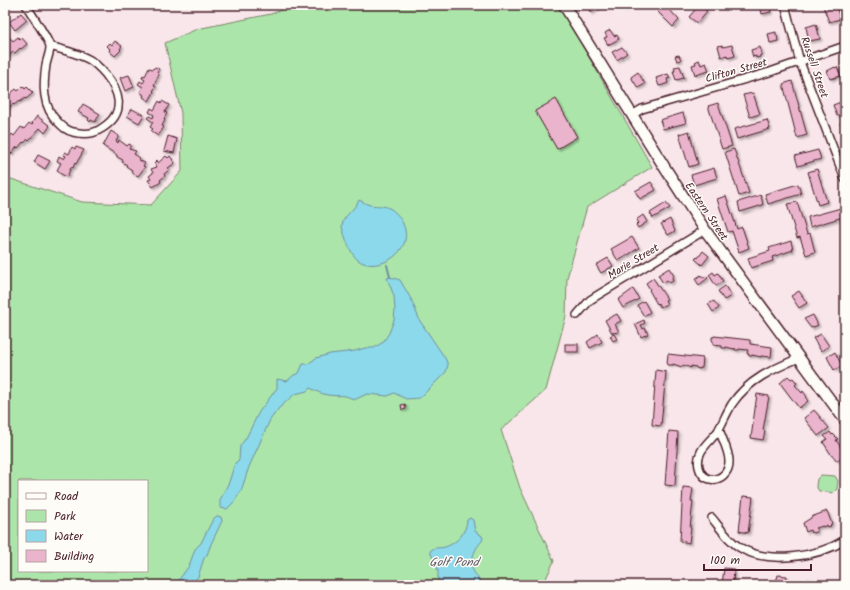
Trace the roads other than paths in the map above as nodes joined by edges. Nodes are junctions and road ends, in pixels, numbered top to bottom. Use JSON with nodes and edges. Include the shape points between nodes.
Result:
{"nodes":[{"id":1,"x":26,"y":5,"type":"edge"},
{"id":2,"x":564,"y":5,"type":"edge"},
{"id":3,"x":785,"y":5,"type":"edge"},
{"id":4,"x":50,"y":46,"type":"junction"},
{"id":5,"x":845,"y":46,"type":"edge"},
{"id":6,"x":800,"y":62,"type":"junction"},
{"id":7,"x":632,"y":115,"type":"junction"},
{"id":8,"x":845,"y":179,"type":"edge"},
{"id":9,"x":705,"y":230,"type":"junction"},
{"id":10,"x":577,"y":315,"type":"dead end"},
{"id":11,"x":799,"y":358,"type":"junction"},
{"id":12,"x":845,"y":420,"type":"edge"},
{"id":13,"x":719,"y":429,"type":"junction"},
{"id":14,"x":712,"y":518,"type":"dead end"},
{"id":15,"x":845,"y":540,"type":"edge"}],
"edges":[{"from":1,"to":4,"type":"street"},
{"from":2,"to":7,"type":"street","name":"Eastern Street"},
{"from":3,"to":6,"type":"street","name":"Russell Street"},
{"from":4,"to":4,"type":"street","via":[[44,90],[50,113],[67,131],[94,134],[107,126],[117,112],[117,94],[102,70],[90,60]]},
{"from":5,"to":6,"type":"street","name":"Clifton Street"},
{"from":6,"to":7,"type":"street","name":"Clifton Street","via":[[656,105]]},
{"from":6,"to":8,"type":"street","name":"Russell Street"},
{"from":7,"to":9,"type":"street","name":"Eastern Street"},
{"from":9,"to":10,"type":"street","name":"Marie Street","via":[[590,300]]},
{"from":9,"to":11,"type":"street","name":"Eastern Street"},
{"from":11,"to":12,"type":"street","name":"Eastern Street"},
{"from":11,"to":13,"type":"street","via":[[771,370],[750,384],[732,404]]},
{"from":13,"to":13,"type":"street","via":[[702,449],[698,459],[701,472],[711,480],[721,478],[730,462]]},
{"from":14,"to":15,"type":"street","via":[[726,536],[739,547],[760,555],[787,557],[810,554]]}]}
